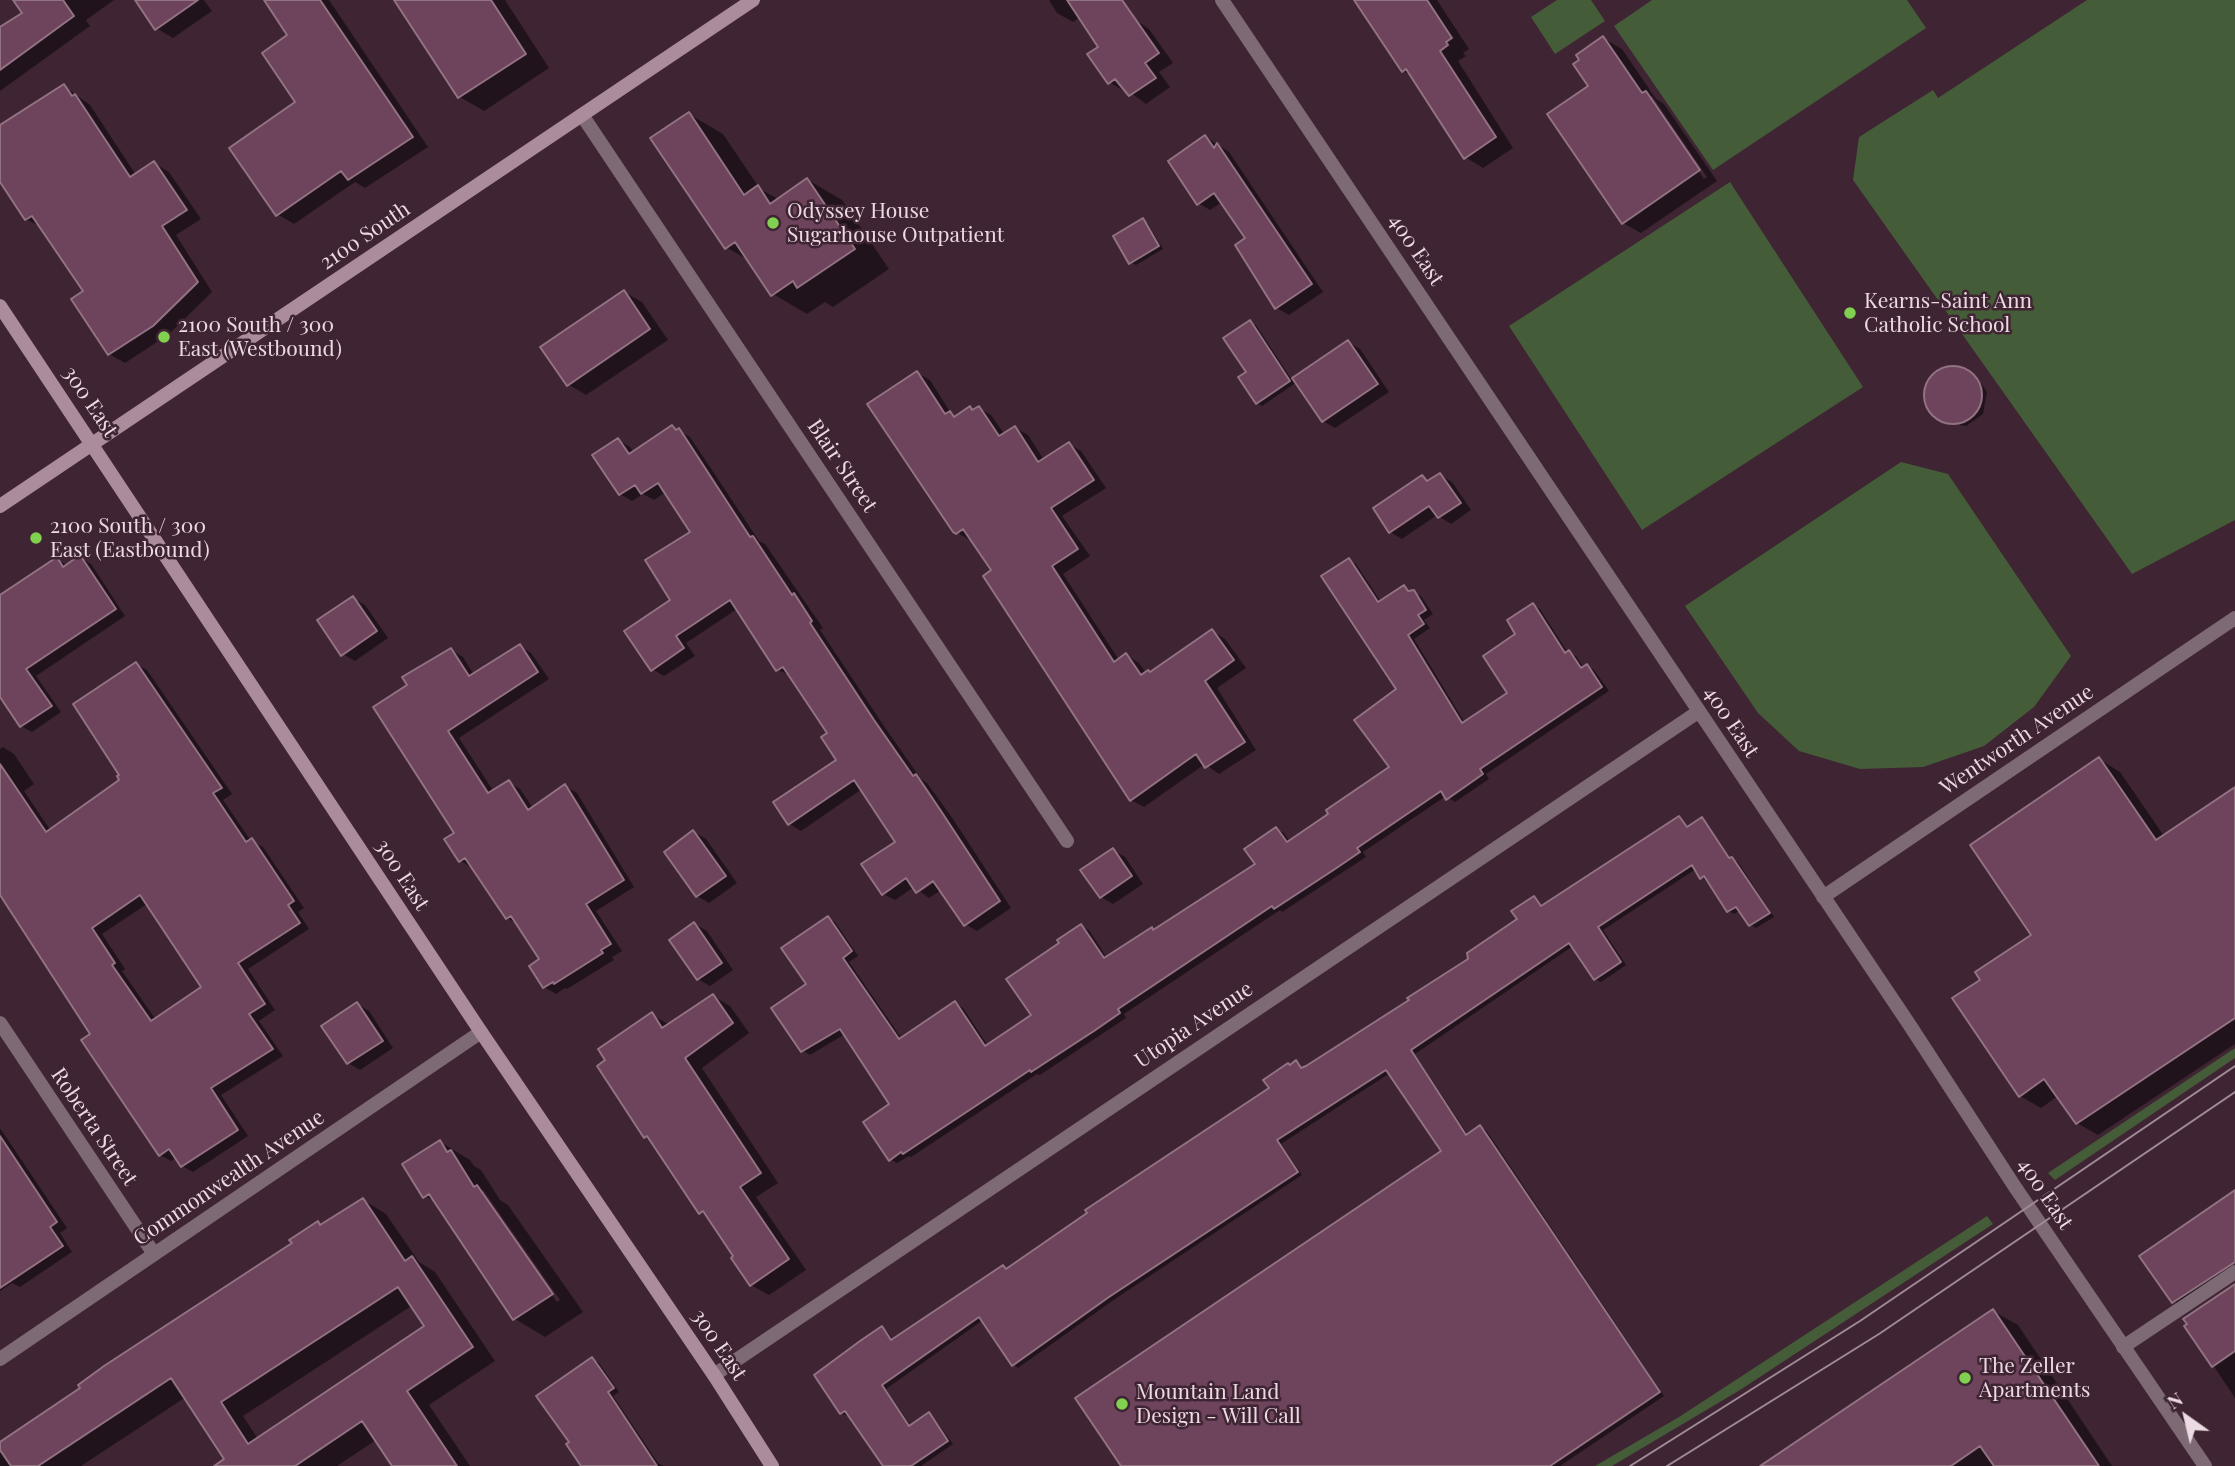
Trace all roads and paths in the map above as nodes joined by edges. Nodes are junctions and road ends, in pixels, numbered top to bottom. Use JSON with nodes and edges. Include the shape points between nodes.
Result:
{"nodes":[{"id":1,"x":753,"y":0,"type":"edge"},
{"id":2,"x":1222,"y":0,"type":"edge"},
{"id":3,"x":582,"y":115,"type":"junction"},
{"id":4,"x":0,"y":306,"type":"edge"},
{"id":5,"x":92,"y":443,"type":"junction"},
{"id":6,"x":0,"y":506,"type":"edge"},
{"id":7,"x":2235,"y":618,"type":"edge"},
{"id":8,"x":1698,"y":712,"type":"junction"},
{"id":9,"x":1067,"y":841,"type":"dead end"},
{"id":10,"x":1823,"y":897,"type":"junction"},
{"id":11,"x":0,"y":1023,"type":"edge"},
{"id":12,"x":481,"y":1032,"type":"junction"},
{"id":13,"x":154,"y":1254,"type":"junction"},
{"id":14,"x":2235,"y":1272,"type":"edge"},
{"id":15,"x":2123,"y":1347,"type":"junction"},
{"id":16,"x":0,"y":1359,"type":"edge"},
{"id":17,"x":714,"y":1375,"type":"junction"},
{"id":18,"x":772,"y":1466,"type":"edge"},
{"id":19,"x":2205,"y":1466,"type":"edge"}],
"edges":[{"from":1,"to":3,"type":"street","name":"2100 South"},
{"from":2,"to":8,"type":"street","name":"400 East"},
{"from":3,"to":5,"type":"street","name":"2100 South"},
{"from":3,"to":9,"type":"street","name":"Blair Street"},
{"from":4,"to":5,"type":"street","name":"300 East"},
{"from":5,"to":6,"type":"street","name":"2100 South"},
{"from":5,"to":12,"type":"street","name":"300 East"},
{"from":7,"to":10,"type":"street","name":"Wentworth Avenue"},
{"from":8,"to":10,"type":"street","name":"400 East"},
{"from":8,"to":17,"type":"street","name":"Utopia Avenue"},
{"from":10,"to":15,"type":"street","name":"400 East"},
{"from":11,"to":13,"type":"street","name":"Roberta Street"},
{"from":12,"to":13,"type":"street","name":"Commonwealth Avenue"},
{"from":12,"to":17,"type":"street","name":"300 East"},
{"from":13,"to":16,"type":"street","name":"Commonwealth Avenue"},
{"from":14,"to":15,"type":"street"},
{"from":15,"to":19,"type":"street","name":"400 East"},
{"from":17,"to":18,"type":"street","name":"300 East"}]}
